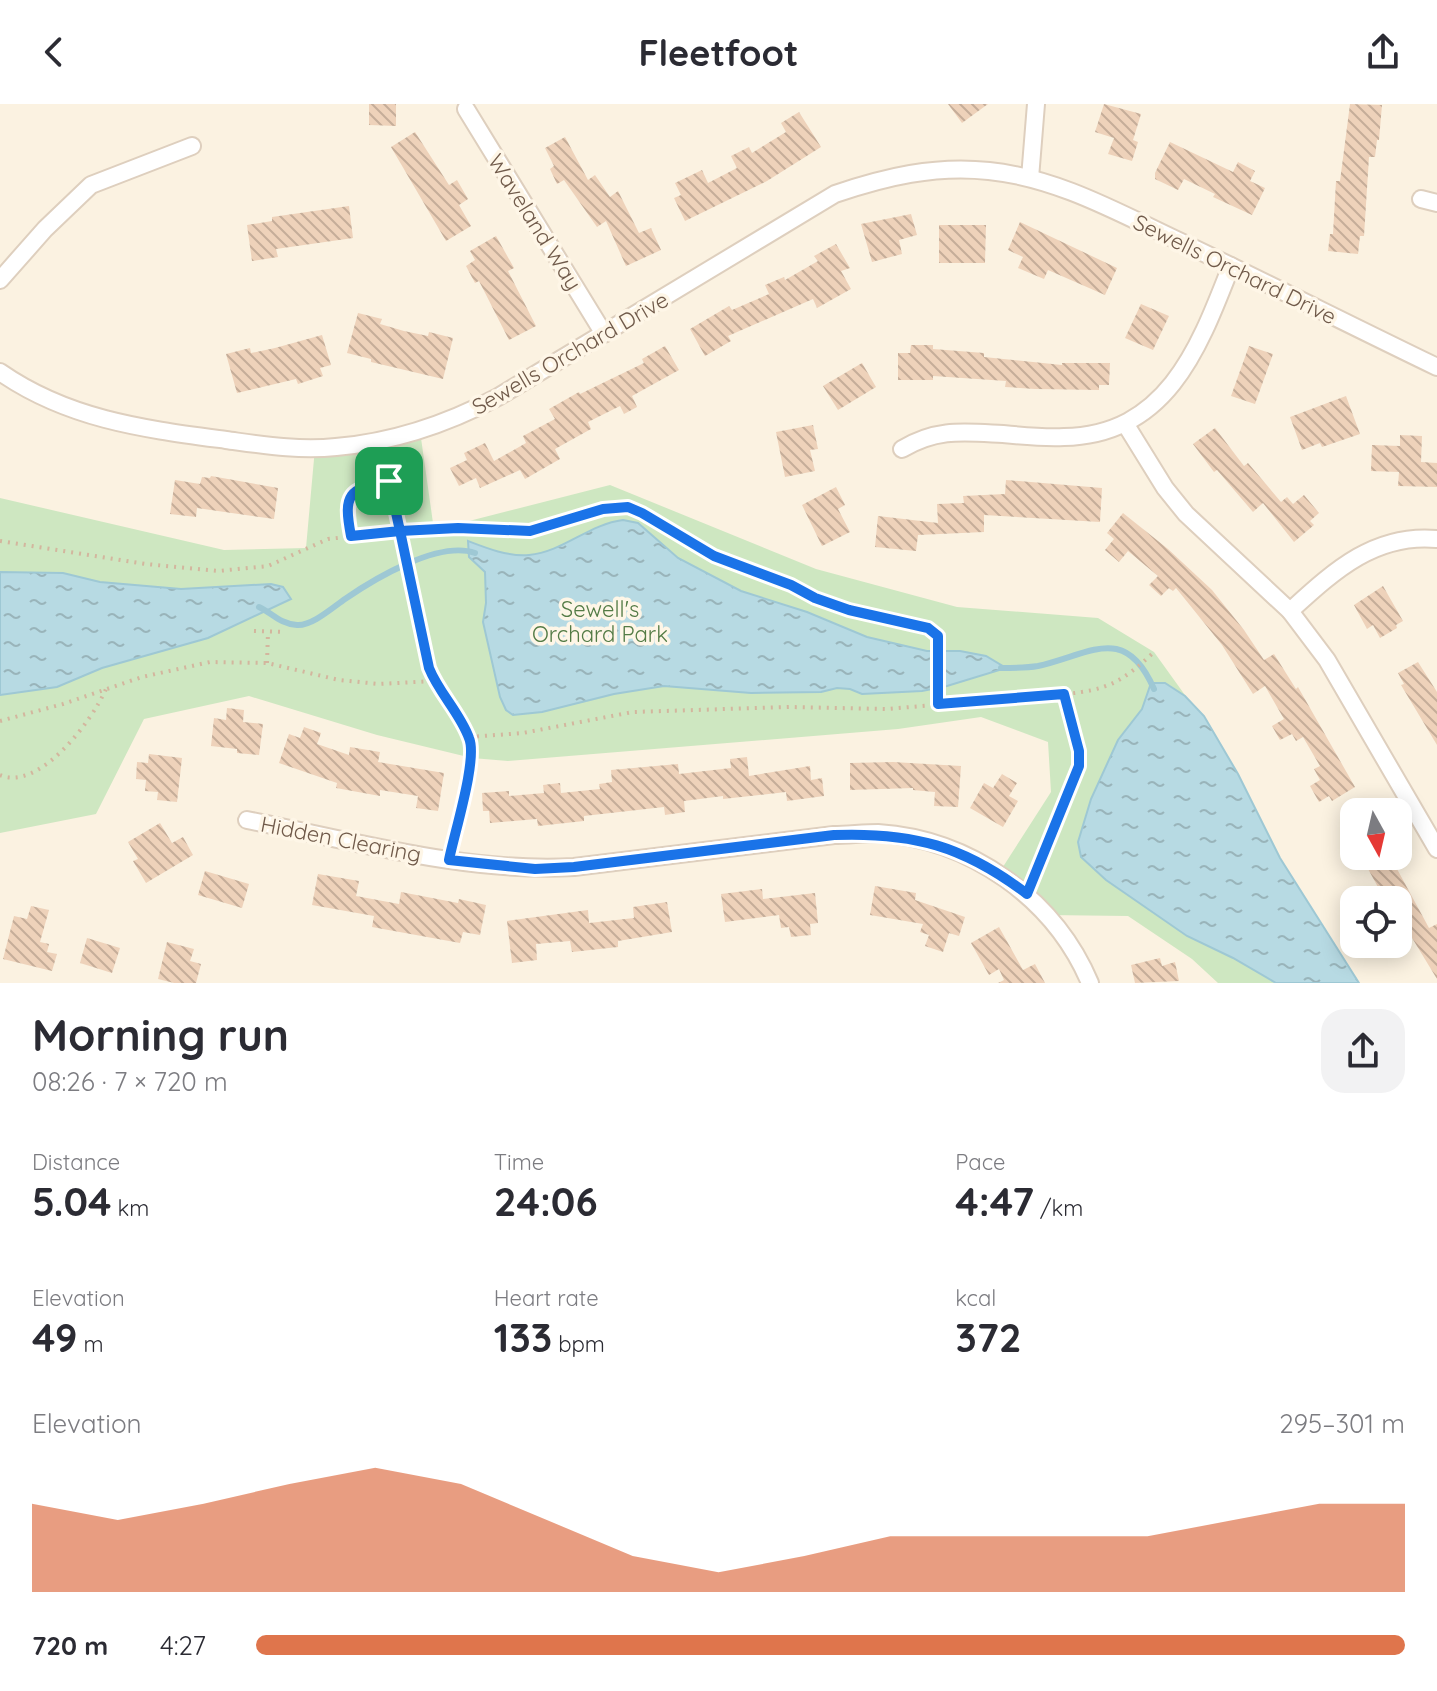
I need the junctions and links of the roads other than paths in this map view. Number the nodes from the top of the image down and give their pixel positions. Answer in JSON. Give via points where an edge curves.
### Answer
{"nodes":[{"id":1,"x":1036,"y":104,"type":"edge"},
{"id":2,"x":466,"y":109,"type":"dead end"},
{"id":3,"x":192,"y":146,"type":"dead end"},
{"id":4,"x":1030,"y":178,"type":"junction"},
{"id":5,"x":1231,"y":266,"type":"junction"},
{"id":6,"x":0,"y":280,"type":"edge"},
{"id":7,"x":604,"y":334,"type":"junction"},
{"id":8,"x":1436,"y":366,"type":"edge"},
{"id":9,"x":0,"y":372,"type":"edge"},
{"id":10,"x":1126,"y":425,"type":"junction"},
{"id":11,"x":902,"y":449,"type":"dead end"},
{"id":12,"x":1437,"y":539,"type":"edge"},
{"id":13,"x":1290,"y":611,"type":"junction"},
{"id":14,"x":247,"y":820,"type":"dead end"},
{"id":15,"x":1437,"y":849,"type":"edge"},
{"id":16,"x":1090,"y":983,"type":"edge"}],
"edges":[{"from":1,"to":4,"type":"street"},
{"from":2,"to":7,"type":"street","name":"Waveland Way"},
{"from":3,"to":6,"type":"street","via":[[91,185]]},
{"from":4,"to":5,"type":"street","name":"Sewells Orchard Drive","via":[[1100,204]]},
{"from":4,"to":7,"type":"street","name":"Sewells Orchard Drive","via":[[943,170],[895,175],[835,194]]},
{"from":5,"to":8,"type":"street","name":"Sewells Orchard Drive"},
{"from":5,"to":10,"type":"street","via":[[1204,334],[1174,384]]},
{"from":7,"to":9,"type":"street","name":"Sewells Orchard Drive","via":[[460,417],[380,441],[335,448],[288,448],[130,427],[45,397]]},
{"from":10,"to":11,"type":"street","via":[[1066,438],[942,433]]},
{"from":10,"to":13,"type":"street","via":[[1186,514]]},
{"from":12,"to":13,"type":"street","via":[[1400,540],[1357,556]]},
{"from":13,"to":15,"type":"street","via":[[1351,698]]},
{"from":14,"to":16,"type":"street","name":"Hidden Clearing","via":[[512,868],[574,867],[834,835],[909,838],[969,858],[1027,894],[1066,939]]}]}
